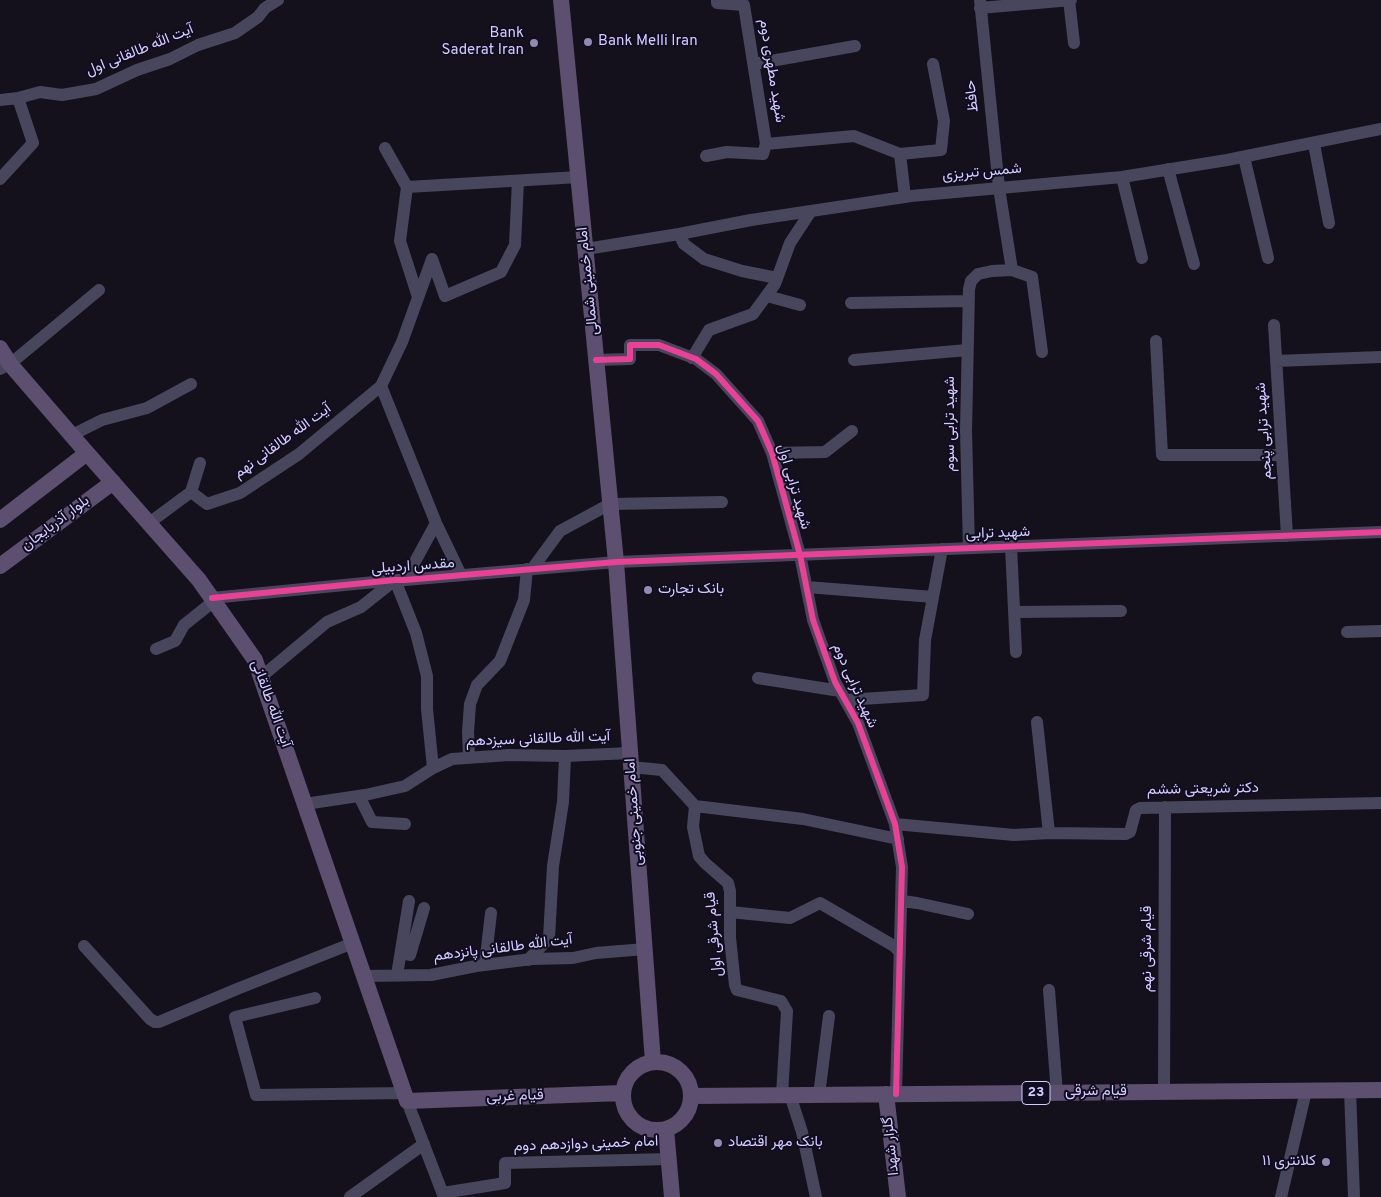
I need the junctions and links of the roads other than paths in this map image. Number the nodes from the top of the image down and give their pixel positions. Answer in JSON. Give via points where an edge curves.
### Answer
{"nodes":[{"id":1,"x":278,"y":0,"type":"edge"},
{"id":2,"x":562,"y":0,"type":"edge"},
{"id":3,"x":717,"y":0,"type":"edge"},
{"id":4,"x":1070,"y":0,"type":"edge"},
{"id":5,"x":980,"y":4,"type":"edge"},
{"id":6,"x":1074,"y":43,"type":"dead end"},
{"id":7,"x":855,"y":46,"type":"dead end"},
{"id":8,"x":754,"y":64,"type":"junction"},
{"id":9,"x":933,"y":64,"type":"dead end"},
{"id":10,"x":18,"y":98,"type":"junction"},
{"id":11,"x":0,"y":100,"type":"edge"},
{"id":12,"x":1381,"y":129,"type":"edge"},
{"id":13,"x":766,"y":144,"type":"junction"},
{"id":14,"x":1314,"y":144,"type":"junction"},
{"id":15,"x":385,"y":148,"type":"dead end"},
{"id":16,"x":900,"y":154,"type":"junction"},
{"id":17,"x":706,"y":156,"type":"dead end"},
{"id":18,"x":1244,"y":157,"type":"junction"},
{"id":19,"x":1168,"y":169,"type":"junction"},
{"id":20,"x":579,"y":177,"type":"junction"},
{"id":21,"x":1122,"y":177,"type":"junction"},
{"id":22,"x":0,"y":180,"type":"edge"},
{"id":23,"x":518,"y":181,"type":"junction"},
{"id":24,"x":407,"y":187,"type":"junction"},
{"id":25,"x":999,"y":188,"type":"junction"},
{"id":26,"x":905,"y":197,"type":"junction"},
{"id":27,"x":811,"y":211,"type":"junction"},
{"id":28,"x":1329,"y":223,"type":"dead end"},
{"id":29,"x":678,"y":234,"type":"junction"},
{"id":30,"x":586,"y":249,"type":"junction"},
{"id":31,"x":1142,"y":258,"type":"dead end"},
{"id":32,"x":1268,"y":258,"type":"dead end"},
{"id":33,"x":1194,"y":264,"type":"dead end"},
{"id":34,"x":1012,"y":270,"type":"junction"},
{"id":35,"x":777,"y":278,"type":"junction"},
{"id":36,"x":99,"y":290,"type":"dead end"},
{"id":37,"x":767,"y":296,"type":"junction"},
{"id":38,"x":418,"y":297,"type":"junction"},
{"id":39,"x":968,"y":301,"type":"junction"},
{"id":40,"x":851,"y":303,"type":"dead end"},
{"id":41,"x":800,"y":305,"type":"dead end"},
{"id":42,"x":1274,"y":324,"type":"dead end"},
{"id":43,"x":1156,"y":341,"type":"dead end"},
{"id":44,"x":0,"y":348,"type":"edge"},
{"id":45,"x":967,"y":350,"type":"junction"},
{"id":46,"x":1042,"y":352,"type":"dead end"},
{"id":47,"x":1381,"y":357,"type":"edge"},
{"id":48,"x":692,"y":358,"type":"junction"},
{"id":49,"x":596,"y":360,"type":"junction"},
{"id":50,"x":854,"y":360,"type":"dead end"},
{"id":51,"x":1276,"y":360,"type":"junction"},
{"id":52,"x":5,"y":367,"type":"edge"},
{"id":53,"x":191,"y":384,"type":"dead end"},
{"id":54,"x":381,"y":386,"type":"junction"},
{"id":55,"x":852,"y":431,"type":"dead end"},
{"id":56,"x":72,"y":436,"type":"junction"},
{"id":57,"x":87,"y":454,"type":"junction"},
{"id":58,"x":772,"y":454,"type":"junction"},
{"id":59,"x":1282,"y":454,"type":"junction"},
{"id":60,"x":200,"y":463,"type":"dead end"},
{"id":61,"x":113,"y":482,"type":"junction"},
{"id":62,"x":191,"y":492,"type":"junction"},
{"id":63,"x":722,"y":502,"type":"dead end"},
{"id":64,"x":610,"y":504,"type":"junction"},
{"id":65,"x":0,"y":520,"type":"edge"},
{"id":66,"x":149,"y":523,"type":"junction"},
{"id":67,"x":436,"y":523,"type":"junction"},
{"id":68,"x":1381,"y":532,"type":"edge"},
{"id":69,"x":1287,"y":536,"type":"junction"},
{"id":70,"x":1012,"y":546,"type":"junction"},
{"id":71,"x":969,"y":548,"type":"junction"},
{"id":72,"x":942,"y":549,"type":"junction"},
{"id":73,"x":800,"y":555,"type":"junction"},
{"id":74,"x":616,"y":562,"type":"junction"},
{"id":75,"x":0,"y":566,"type":"edge"},
{"id":76,"x":529,"y":569,"type":"junction"},
{"id":77,"x":461,"y":575,"type":"junction"},
{"id":78,"x":400,"y":580,"type":"junction"},
{"id":79,"x":807,"y":587,"type":"junction"},
{"id":80,"x":933,"y":597,"type":"junction"},
{"id":81,"x":213,"y":600,"type":"junction"},
{"id":82,"x":1121,"y":611,"type":"dead end"},
{"id":83,"x":1015,"y":612,"type":"junction"},
{"id":84,"x":1381,"y":631,"type":"edge"},
{"id":85,"x":1347,"y":632,"type":"dead end"},
{"id":86,"x":156,"y":649,"type":"dead end"},
{"id":87,"x":1016,"y":652,"type":"dead end"},
{"id":88,"x":261,"y":677,"type":"junction"},
{"id":89,"x":758,"y":678,"type":"dead end"},
{"id":90,"x":843,"y":695,"type":"junction"},
{"id":91,"x":1037,"y":722,"type":"dead end"},
{"id":92,"x":469,"y":756,"type":"junction"},
{"id":93,"x":565,"y":756,"type":"junction"},
{"id":94,"x":631,"y":760,"type":"junction"},
{"id":95,"x":433,"y":768,"type":"junction"},
{"id":96,"x":359,"y":796,"type":"junction"},
{"id":97,"x":305,"y":804,"type":"junction"},
{"id":98,"x":1381,"y":804,"type":"edge"},
{"id":99,"x":696,"y":806,"type":"junction"},
{"id":100,"x":1165,"y":807,"type":"junction"},
{"id":101,"x":405,"y":824,"type":"dead end"},
{"id":102,"x":895,"y":824,"type":"junction"},
{"id":103,"x":1050,"y":833,"type":"junction"},
{"id":104,"x":898,"y":839,"type":"junction"},
{"id":105,"x":408,"y":901,"type":"dead end"},
{"id":106,"x":902,"y":901,"type":"junction"},
{"id":107,"x":424,"y":908,"type":"dead end"},
{"id":108,"x":730,"y":912,"type":"junction"},
{"id":109,"x":491,"y":913,"type":"dead end"},
{"id":110,"x":968,"y":914,"type":"dead end"},
{"id":111,"x":353,"y":943,"type":"junction"},
{"id":112,"x":84,"y":946,"type":"dead end"},
{"id":113,"x":645,"y":949,"type":"junction"},
{"id":114,"x":900,"y":952,"type":"junction"},
{"id":115,"x":401,"y":953,"type":"junction"},
{"id":116,"x":528,"y":960,"type":"junction"},
{"id":117,"x":485,"y":965,"type":"junction"},
{"id":118,"x":397,"y":975,"type":"junction"},
{"id":119,"x":364,"y":976,"type":"junction"},
{"id":120,"x":1049,"y":990,"type":"dead end"},
{"id":121,"x":316,"y":998,"type":"dead end"},
{"id":122,"x":829,"y":1016,"type":"dead end"},
{"id":123,"x":653,"y":1062,"type":"junction"},
{"id":124,"x":1350,"y":1090,"type":"junction"},
{"id":125,"x":1381,"y":1090,"type":"edge"},
{"id":126,"x":1306,"y":1091,"type":"junction"},
{"id":127,"x":622,"y":1092,"type":"junction"},
{"id":128,"x":1164,"y":1092,"type":"junction"},
{"id":129,"x":1056,"y":1093,"type":"junction"},
{"id":130,"x":891,"y":1094,"type":"junction"},
{"id":131,"x":786,"y":1095,"type":"junction"},
{"id":132,"x":819,"y":1095,"type":"junction"},
{"id":133,"x":692,"y":1096,"type":"junction"},
{"id":134,"x":406,"y":1097,"type":"junction"},
{"id":135,"x":666,"y":1130,"type":"junction"},
{"id":136,"x":424,"y":1144,"type":"junction"},
{"id":137,"x":669,"y":1159,"type":"junction"},
{"id":138,"x":444,"y":1195,"type":"edge"},
{"id":139,"x":350,"y":1197,"type":"edge"},
{"id":140,"x":672,"y":1197,"type":"edge"},
{"id":141,"x":816,"y":1197,"type":"edge"},
{"id":142,"x":898,"y":1197,"type":"edge"},
{"id":143,"x":1281,"y":1197,"type":"edge"},
{"id":144,"x":1354,"y":1197,"type":"edge"}],
"edges":[{"from":1,"to":10,"type":"street","name":"آیت الله طالقانی اول","via":[[235,33],[198,44],[96,89],[62,95],[40,92]]},
{"from":2,"to":20,"type":"main road","name":"امام خمینی شمالی"},
{"from":3,"to":8,"type":"street","name":"شهید مطهری دوم","via":[[717,3],[744,4]]},
{"from":4,"to":5,"type":"street"},
{"from":4,"to":6,"type":"street"},
{"from":5,"to":25,"type":"street","name":"حافظ"},
{"from":7,"to":8,"type":"street"},
{"from":8,"to":13,"type":"street","name":"شهید مطهری دوم"},
{"from":9,"to":16,"type":"street","via":[[944,121],[941,150]]},
{"from":10,"to":11,"type":"street","name":"آیت الله طالقانی اول"},
{"from":10,"to":22,"type":"street","via":[[33,143]]},
{"from":12,"to":14,"type":"street","name":"شمس تبریزی"},
{"from":13,"to":16,"type":"street","via":[[854,136]]},
{"from":13,"to":17,"type":"street","via":[[763,154],[727,152]]},
{"from":14,"to":18,"type":"street","name":"شمس تبریزی"},
{"from":14,"to":28,"type":"street"},
{"from":15,"to":24,"type":"street"},
{"from":16,"to":26,"type":"street"},
{"from":18,"to":19,"type":"street","name":"شمس تبریزی"},
{"from":18,"to":32,"type":"street"},
{"from":19,"to":21,"type":"street","name":"شمس تبریزی"},
{"from":19,"to":33,"type":"street"},
{"from":20,"to":23,"type":"street"},
{"from":20,"to":30,"type":"main road","name":"امام خمینی شمالی"},
{"from":21,"to":25,"type":"street","name":"شمس تبریزی"},
{"from":21,"to":31,"type":"street"},
{"from":23,"to":24,"type":"street"},
{"from":23,"to":38,"type":"street","via":[[515,245],[501,272],[445,296],[432,259]]},
{"from":24,"to":38,"type":"street","via":[[400,241]]},
{"from":25,"to":26,"type":"street","name":"شمس تبریزی"},
{"from":25,"to":34,"type":"street","name":"حافظ"},
{"from":26,"to":27,"type":"street","name":"شمس تبریزی"},
{"from":27,"to":29,"type":"street","name":"شمس تبریزی"},
{"from":27,"to":35,"type":"street","via":[[790,244]]},
{"from":29,"to":30,"type":"street","name":"شمس تبریزی"},
{"from":29,"to":35,"type":"street","via":[[684,244],[704,259]]},
{"from":30,"to":49,"type":"main road","name":"امام خمینی شمالی"},
{"from":34,"to":39,"type":"street","name":"شهید ترابی سوم","via":[[978,274],[971,281]]},
{"from":34,"to":46,"type":"street","via":[[1032,277]]},
{"from":35,"to":37,"type":"street"},
{"from":36,"to":52,"type":"street"},
{"from":37,"to":41,"type":"street"},
{"from":37,"to":48,"type":"street","via":[[753,314],[710,330]]},
{"from":38,"to":54,"type":"street","via":[[402,342]]},
{"from":39,"to":40,"type":"street"},
{"from":39,"to":45,"type":"street","name":"شهید ترابی سوم"},
{"from":42,"to":51,"type":"street","name":"شهید ترابی پنجم"},
{"from":43,"to":59,"type":"street","via":[[1162,455]]},
{"from":44,"to":52,"type":"main road","name":"آیت الله طالقانی"},
{"from":45,"to":50,"type":"street"},
{"from":45,"to":71,"type":"street","name":"شهید ترابی سوم"},
{"from":47,"to":51,"type":"street"},
{"from":48,"to":49,"type":"street","name":"شهید ترابی اول","via":[[659,345],[630,345],[630,359]]},
{"from":48,"to":58,"type":"street","name":"شهید ترابی اول","via":[[716,374],[758,421]]},
{"from":49,"to":64,"type":"main road","name":"امام خمینی شمالی"},
{"from":51,"to":59,"type":"street","name":"شهید ترابی پنجم"},
{"from":52,"to":56,"type":"main road","name":"آیت الله طالقانی"},
{"from":53,"to":56,"type":"street","via":[[147,408],[102,420]]},
{"from":54,"to":62,"type":"street","name":"آیت الله طالقانی نهم","via":[[299,454],[240,493],[207,504]]},
{"from":54,"to":67,"type":"street"},
{"from":55,"to":58,"type":"street","via":[[825,452]]},
{"from":56,"to":57,"type":"main road","name":"آیت الله طالقانی"},
{"from":57,"to":61,"type":"main road","name":"آیت الله طالقانی"},
{"from":57,"to":65,"type":"main road"},
{"from":58,"to":73,"type":"street","name":"شهید ترابی اول"},
{"from":59,"to":69,"type":"street","name":"شهید ترابی پنجم"},
{"from":60,"to":62,"type":"street"},
{"from":61,"to":66,"type":"main road","name":"آیت الله طالقانی"},
{"from":61,"to":75,"type":"main road","name":"بلوار آذربایجان"},
{"from":62,"to":66,"type":"street"},
{"from":63,"to":64,"type":"street"},
{"from":64,"to":74,"type":"main road","name":"امام خمینی شمالی"},
{"from":64,"to":76,"type":"street","via":[[560,531]]},
{"from":66,"to":81,"type":"main road","name":"آیت الله طالقانی"},
{"from":67,"to":77,"type":"street"},
{"from":67,"to":78,"type":"street"},
{"from":68,"to":69,"type":"street","name":"شهید ترابی"},
{"from":69,"to":70,"type":"street","name":"شهید ترابی"},
{"from":70,"to":71,"type":"street","name":"شهید ترابی"},
{"from":70,"to":83,"type":"street"},
{"from":71,"to":72,"type":"street","name":"شهید ترابی"},
{"from":72,"to":73,"type":"street","name":"شهید ترابی"},
{"from":72,"to":80,"type":"street"},
{"from":73,"to":74,"type":"street","name":"شهید ترابی"},
{"from":73,"to":79,"type":"street","name":"شهید ترابی دوم"},
{"from":74,"to":76,"type":"street","name":"مقدس اردبیلی"},
{"from":74,"to":94,"type":"main road","name":"امام خمینی جنوبی"},
{"from":76,"to":77,"type":"street","name":"مقدس اردبیلی"},
{"from":76,"to":92,"type":"street","via":[[524,600],[500,660],[477,685],[470,704]]},
{"from":77,"to":78,"type":"street","name":"مقدس اردبیلی"},
{"from":78,"to":81,"type":"street","name":"مقدس اردبیلی"},
{"from":78,"to":88,"type":"street","via":[[362,607],[327,622]]},
{"from":78,"to":95,"type":"street","via":[[427,676]]},
{"from":79,"to":80,"type":"street"},
{"from":79,"to":90,"type":"street","name":"شهید ترابی دوم","via":[[814,620],[835,682]]},
{"from":80,"to":90,"type":"street","via":[[925,640],[923,696]]},
{"from":81,"to":86,"type":"street","via":[[184,625],[175,641]]},
{"from":81,"to":88,"type":"main road","name":"آیت الله طالقانی","via":[[255,660]]},
{"from":82,"to":83,"type":"street"},
{"from":83,"to":87,"type":"street"},
{"from":84,"to":85,"type":"street"},
{"from":88,"to":97,"type":"main road","name":"آیت الله طالقانی"},
{"from":89,"to":90,"type":"street"},
{"from":90,"to":102,"type":"street","name":"شهید ترابی دوم","via":[[858,723]]},
{"from":91,"to":103,"type":"street"},
{"from":92,"to":93,"type":"street","name":"آیت الله طالقانی سیزدهم"},
{"from":92,"to":95,"type":"street","name":"آیت الله طالقانی سیزدهم","via":[[452,759]]},
{"from":93,"to":94,"type":"street","name":"آیت الله طالقانی سیزدهم"},
{"from":93,"to":116,"type":"street","via":[[549,938]]},
{"from":94,"to":99,"type":"street","name":"آیت الله طالقانی سیزدهم","via":[[662,770]]},
{"from":94,"to":113,"type":"main road","name":"امام خمینی جنوبی"},
{"from":95,"to":96,"type":"street","name":"آیت الله طالقانی سیزدهم","via":[[405,786]]},
{"from":96,"to":97,"type":"street","name":"آیت الله طالقانی سیزدهم"},
{"from":96,"to":101,"type":"street","via":[[372,822]]},
{"from":97,"to":111,"type":"main road","name":"آیت الله طالقانی"},
{"from":98,"to":100,"type":"street","name":"دکتر شریعتی ششم"},
{"from":99,"to":104,"type":"street","via":[[803,819]]},
{"from":99,"to":108,"type":"street","name":"قیام شرقی اول","via":[[693,827],[699,856],[728,883]]},
{"from":100,"to":103,"type":"street","name":"دکتر شریعتی ششم","via":[[1136,810],[1130,832],[1126,834]]},
{"from":100,"to":128,"type":"street","name":"قیام شرقی نهم"},
{"from":102,"to":103,"type":"street","name":"دکتر شریعتی ششم","via":[[1005,834]]},
{"from":102,"to":104,"type":"street","name":"شهید ترابی دوم"},
{"from":104,"to":106,"type":"street","name":"شهید ترابی دوم"},
{"from":105,"to":115,"type":"street"},
{"from":106,"to":110,"type":"street"},
{"from":106,"to":114,"type":"street","name":"شهید ترابی دوم"},
{"from":107,"to":115,"type":"street","via":[[410,955]]},
{"from":108,"to":114,"type":"street","via":[[790,918],[820,903]]},
{"from":108,"to":131,"type":"street","name":"قیام شرقی اول","via":[[737,990],[781,1001],[787,1011]]},
{"from":109,"to":117,"type":"street"},
{"from":111,"to":112,"type":"street","via":[[160,1022],[150,1019]]},
{"from":111,"to":119,"type":"main road","name":"آیت الله طالقانی"},
{"from":113,"to":116,"type":"street","name":"آیت الله طالقانی پانزدهم"},
{"from":113,"to":123,"type":"main road","name":"امام خمینی جنوبی"},
{"from":114,"to":130,"type":"street","name":"شهید ترابی دوم"},
{"from":115,"to":118,"type":"street"},
{"from":116,"to":117,"type":"street","name":"آیت الله طالقانی پانزدهم"},
{"from":117,"to":118,"type":"street","name":"آیت الله طالقانی پانزدهم","via":[[431,975]]},
{"from":118,"to":119,"type":"street","name":"آیت الله طالقانی پانزدهم"},
{"from":119,"to":134,"type":"main road","name":"آیت الله طالقانی"},
{"from":120,"to":129,"type":"street"},
{"from":121,"to":134,"type":"street","via":[[235,1017],[256,1095]]},
{"from":122,"to":132,"type":"street"},
{"from":123,"to":127,"type":"main road","via":[[632,1072]]},
{"from":123,"to":133,"type":"main road","via":[[665,1062],[676,1067],[690,1084]]},
{"from":124,"to":125,"type":"main road","name":"قیام شرقی","number":"23"},
{"from":124,"to":126,"type":"main road","name":"قیام شرقی","number":"23"},
{"from":124,"to":144,"type":"street"},
{"from":126,"to":128,"type":"main road","name":"قیام شرقی","number":"23"},
{"from":126,"to":143,"type":"street"},
{"from":127,"to":134,"type":"main road","name":"قیام غربی"},
{"from":127,"to":135,"type":"main road","via":[[627,1114],[635,1123],[655,1131]]},
{"from":128,"to":129,"type":"main road","name":"قیام شرقی","number":"23"},
{"from":129,"to":130,"type":"main road","name":"قیام شرقی","number":"23"},
{"from":130,"to":132,"type":"main road","name":"قیام شرقی","number":"23"},
{"from":130,"to":142,"type":"main road","name":"گلزار شهدا"},
{"from":131,"to":132,"type":"main road","name":"قیام شرقی","number":"23"},
{"from":131,"to":133,"type":"main road","name":"قیام شرقی","number":"23"},
{"from":131,"to":141,"type":"street","via":[[802,1132]]},
{"from":133,"to":135,"type":"main road","via":[[685,1117]]},
{"from":134,"to":136,"type":"street"},
{"from":135,"to":137,"type":"main road"},
{"from":136,"to":138,"type":"street"},
{"from":136,"to":139,"type":"street"},
{"from":137,"to":138,"type":"street","name":"امام خمینی دوازدهم دوم","via":[[505,1164],[505,1183]]},
{"from":137,"to":140,"type":"main road"}]}
